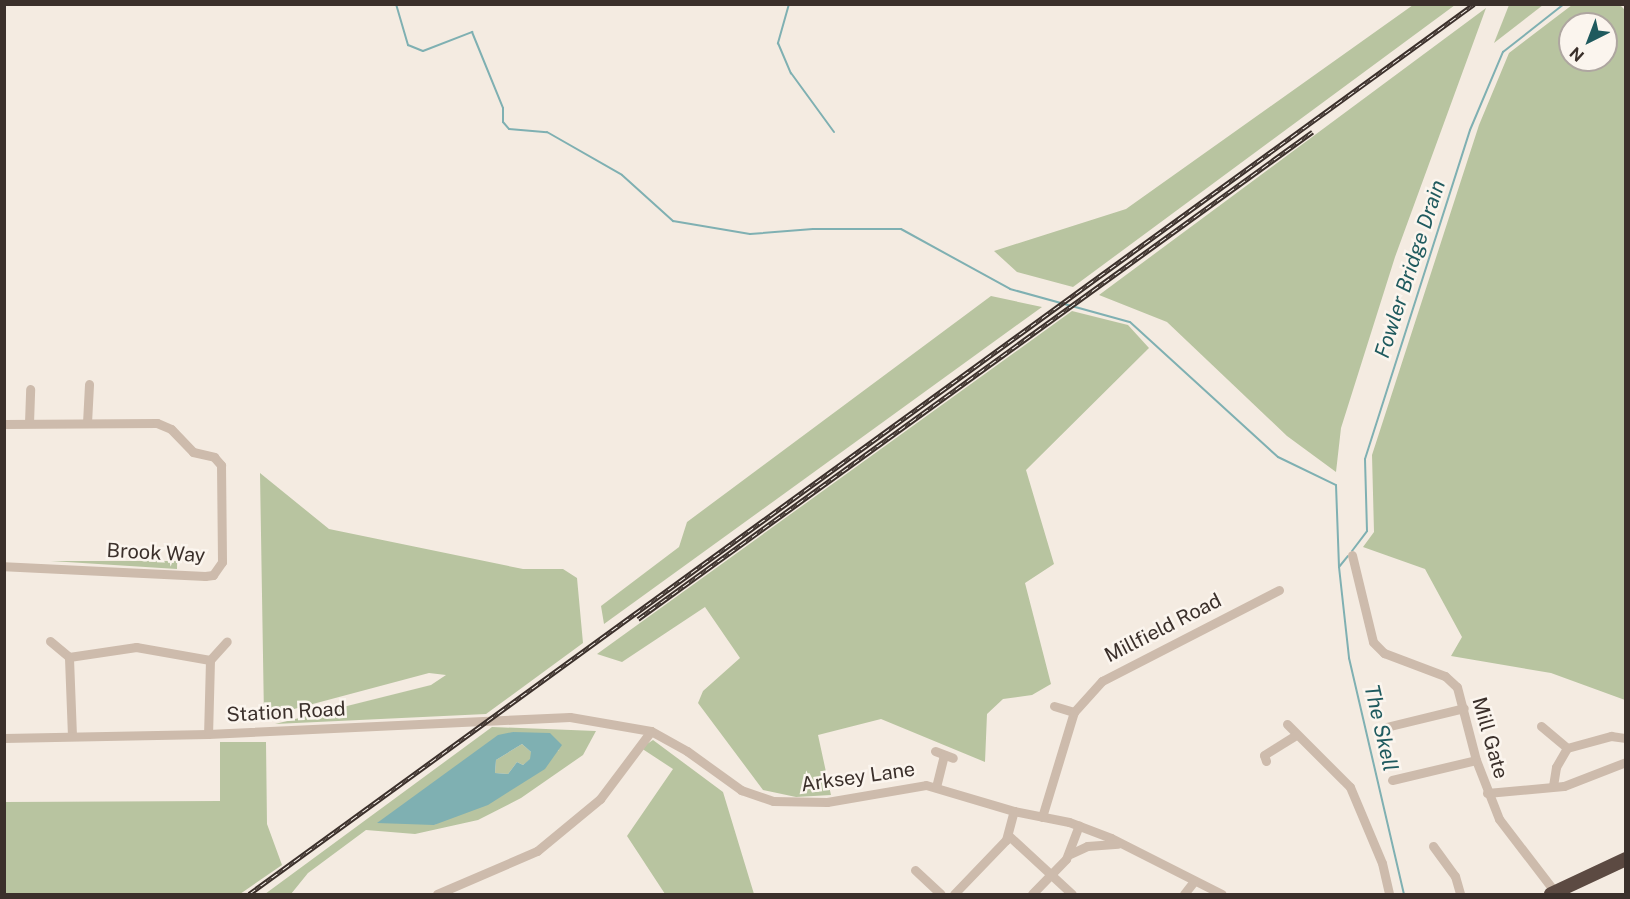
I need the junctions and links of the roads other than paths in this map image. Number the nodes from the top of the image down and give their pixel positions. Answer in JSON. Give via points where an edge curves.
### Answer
{"nodes":[{"id":1,"x":88,"y":384,"type":"dead end"},
{"id":2,"x":30,"y":389,"type":"dead end"},
{"id":3,"x":29,"y":423,"type":"junction"},
{"id":4,"x":87,"y":423,"type":"junction"},
{"id":5,"x":4,"y":424,"type":"edge"},
{"id":6,"x":1352,"y":555,"type":"dead end"},
{"id":7,"x":4,"y":566,"type":"edge"},
{"id":8,"x":1279,"y":590,"type":"dead end"},
{"id":9,"x":50,"y":641,"type":"dead end"},
{"id":10,"x":227,"y":641,"type":"dead end"},
{"id":11,"x":69,"y":657,"type":"junction"},
{"id":12,"x":210,"y":660,"type":"junction"},
{"id":13,"x":1054,"y":706,"type":"dead end"},
{"id":14,"x":1464,"y":708,"type":"junction"},
{"id":15,"x":1074,"y":712,"type":"junction"},
{"id":16,"x":570,"y":717,"type":"joint"},
{"id":17,"x":1287,"y":724,"type":"dead end"},
{"id":18,"x":1541,"y":726,"type":"dead end"},
{"id":19,"x":1386,"y":727,"type":"dead end"},
{"id":20,"x":651,"y":731,"type":"junction"},
{"id":21,"x":208,"y":734,"type":"junction"},
{"id":22,"x":1296,"y":735,"type":"junction"},
{"id":23,"x":72,"y":736,"type":"junction"},
{"id":24,"x":4,"y":738,"type":"edge"},
{"id":25,"x":1626,"y":738,"type":"edge"},
{"id":26,"x":1567,"y":748,"type":"junction"},
{"id":27,"x":944,"y":755,"type":"dead end"},
{"id":28,"x":1262,"y":756,"type":"dead end"},
{"id":29,"x":1476,"y":760,"type":"junction"},
{"id":30,"x":1626,"y":762,"type":"edge"},
{"id":31,"x":1392,"y":780,"type":"dead end"},
{"id":32,"x":1554,"y":786,"type":"junction"},
{"id":33,"x":936,"y":787,"type":"junction"},
{"id":34,"x":1487,"y":793,"type":"junction"},
{"id":35,"x":1014,"y":811,"type":"junction"},
{"id":36,"x":1042,"y":817,"type":"junction"},
{"id":37,"x":1079,"y":825,"type":"junction"},
{"id":38,"x":1008,"y":835,"type":"junction"},
{"id":39,"x":1123,"y":844,"type":"junction"},
{"id":40,"x":1433,"y":846,"type":"dead end"},
{"id":41,"x":1068,"y":855,"type":"junction"},
{"id":42,"x":1626,"y":859,"type":"edge"},
{"id":43,"x":915,"y":870,"type":"dead end"},
{"id":44,"x":1051,"y":875,"type":"junction"},
{"id":45,"x":1194,"y":881,"type":"junction"},
{"id":46,"x":1558,"y":893,"type":"edge"},
{"id":47,"x":436,"y":894,"type":"edge"},
{"id":48,"x":941,"y":894,"type":"edge"},
{"id":49,"x":954,"y":894,"type":"edge"},
{"id":50,"x":1032,"y":894,"type":"edge"},
{"id":51,"x":1072,"y":894,"type":"edge"},
{"id":52,"x":1184,"y":894,"type":"edge"},
{"id":53,"x":1222,"y":894,"type":"edge"},
{"id":54,"x":1389,"y":894,"type":"edge"},
{"id":55,"x":1460,"y":894,"type":"edge"}],
"edges":[{"from":1,"to":4,"type":"street"},
{"from":2,"to":3,"type":"street"},
{"from":3,"to":4,"type":"street","name":"Brook Way"},
{"from":3,"to":5,"type":"street","name":"Brook Way"},
{"from":4,"to":7,"type":"street","name":"Brook Way","via":[[157,423],[171,429],[193,452],[214,456],[221,465],[219,570],[205,576]]},
{"from":6,"to":14,"type":"street","name":"Mill Gate","via":[[1372,642],[1396,659],[1451,680]]},
{"from":8,"to":15,"type":"street","name":"Millfield Road","via":[[1107,677]]},
{"from":9,"to":11,"type":"street"},
{"from":10,"to":12,"type":"street"},
{"from":11,"to":12,"type":"street","via":[[142,646]]},
{"from":11,"to":23,"type":"street"},
{"from":12,"to":21,"type":"street"},
{"from":13,"to":15,"type":"street"},
{"from":14,"to":19,"type":"street"},
{"from":14,"to":29,"type":"street","name":"Mill Gate"},
{"from":15,"to":36,"type":"street","name":"Millfield Road"},
{"from":16,"to":20,"type":"street","name":"Arksey Lane"},
{"from":16,"to":21,"type":"street","name":"Station Road"},
{"from":17,"to":22,"type":"street"},
{"from":18,"to":26,"type":"street"},
{"from":20,"to":33,"type":"street","name":"Arksey Lane","via":[[687,751],[741,790],[773,801],[806,804],[917,785]]},
{"from":20,"to":47,"type":"street","via":[[600,799],[537,851]]},
{"from":21,"to":23,"type":"street","name":"Station Road"},
{"from":22,"to":28,"type":"street"},
{"from":22,"to":54,"type":"street","via":[[1350,787],[1382,863]]},
{"from":23,"to":24,"type":"street","name":"Station Road"},
{"from":25,"to":26,"type":"street","via":[[1611,736]]},
{"from":26,"to":32,"type":"street","via":[[1553,776]]},
{"from":27,"to":33,"type":"street"},
{"from":29,"to":31,"type":"street"},
{"from":29,"to":34,"type":"street","name":"Mill Gate"},
{"from":30,"to":32,"type":"street","via":[[1577,782]]},
{"from":32,"to":34,"type":"street"},
{"from":33,"to":35,"type":"street","name":"Arksey Lane"},
{"from":34,"to":46,"type":"street","name":"Mill Gate","via":[[1515,844]]},
{"from":35,"to":36,"type":"street","name":"Arksey Lane"},
{"from":35,"to":38,"type":"street"},
{"from":36,"to":37,"type":"street","name":"Arksey Lane"},
{"from":37,"to":39,"type":"street","name":"Arksey Lane"},
{"from":37,"to":41,"type":"street"},
{"from":38,"to":44,"type":"street"},
{"from":38,"to":49,"type":"street"},
{"from":39,"to":41,"type":"street","via":[[1097,844]]},
{"from":39,"to":45,"type":"street","name":"Arksey Lane"},
{"from":40,"to":55,"type":"street","via":[[1455,876]]},
{"from":41,"to":44,"type":"street"},
{"from":42,"to":46,"type":"highway"},
{"from":43,"to":48,"type":"street"},
{"from":44,"to":50,"type":"street"},
{"from":44,"to":51,"type":"street"},
{"from":45,"to":52,"type":"street"},
{"from":45,"to":53,"type":"street","name":"Arksey Lane"}]}
